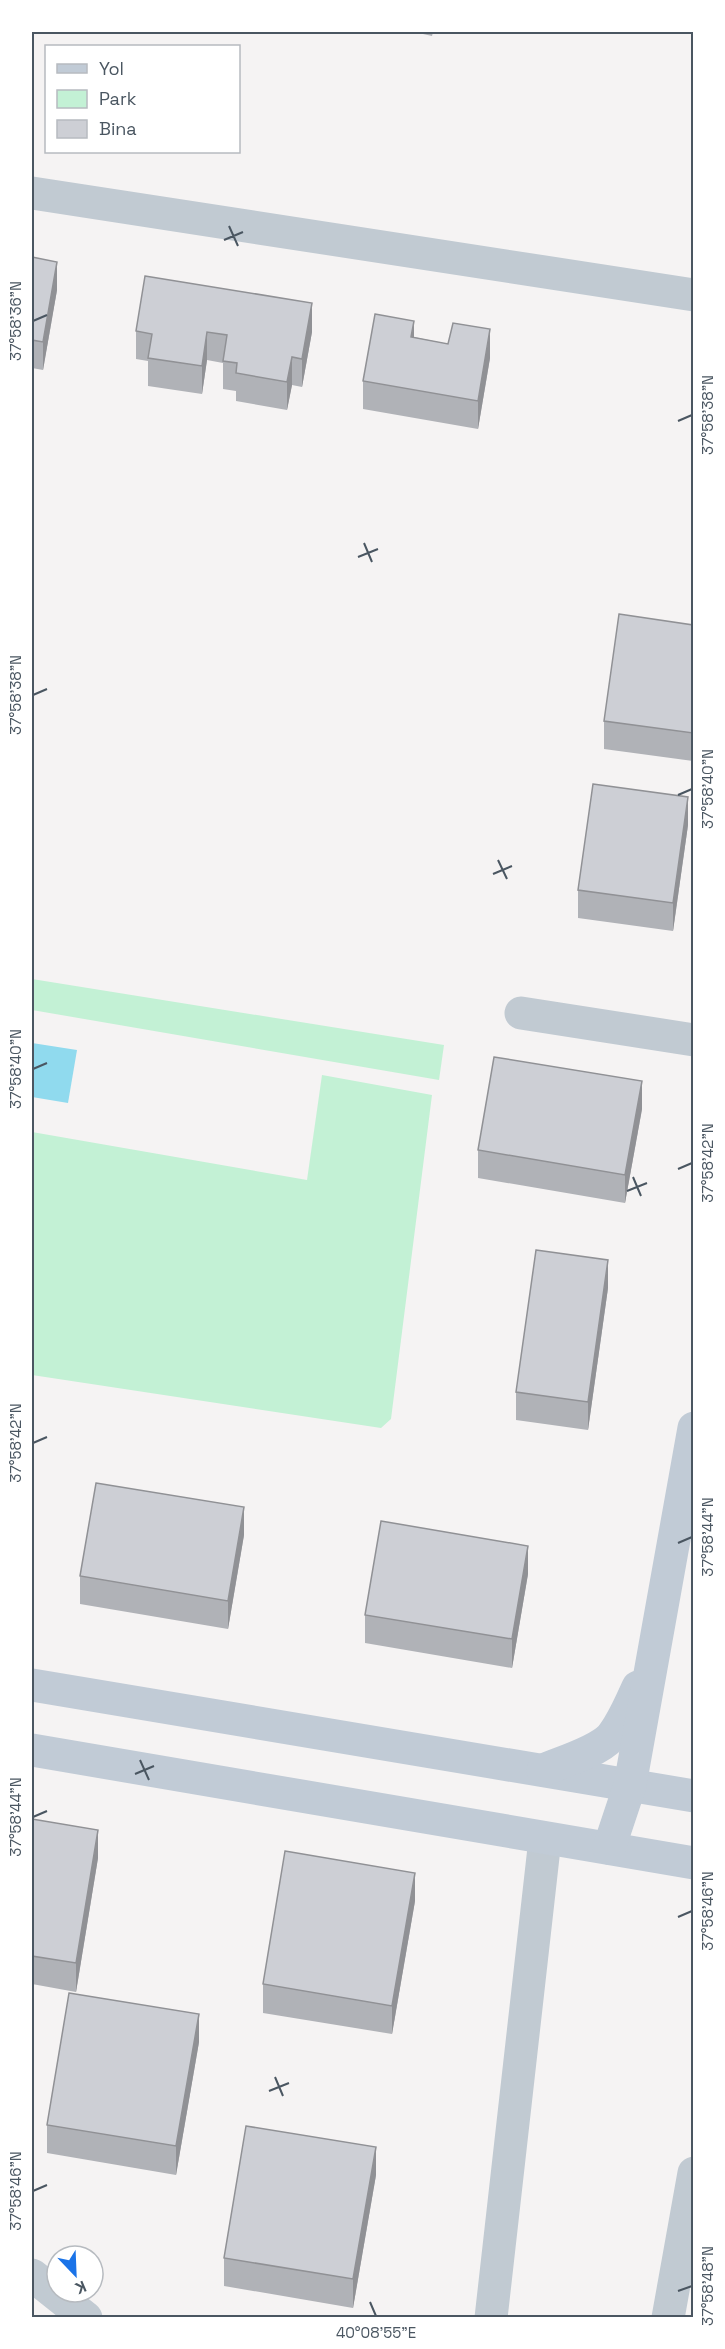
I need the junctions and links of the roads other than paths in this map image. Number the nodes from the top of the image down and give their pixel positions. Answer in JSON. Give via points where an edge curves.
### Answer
{"nodes":[{"id":1,"x":32,"y":193,"type":"edge"},
{"id":2,"x":693,"y":295,"type":"edge"},
{"id":3,"x":521,"y":1013,"type":"dead end"},
{"id":4,"x":693,"y":1040,"type":"edge"},
{"id":5,"x":693,"y":1428,"type":"edge"},
{"id":6,"x":657,"y":1644,"type":"junction"},
{"id":7,"x":32,"y":1685,"type":"edge"},
{"id":8,"x":32,"y":1750,"type":"edge"},
{"id":9,"x":543,"y":1770,"type":"junction"},
{"id":10,"x":630,"y":1785,"type":"junction"},
{"id":11,"x":693,"y":1796,"type":"edge"},
{"id":12,"x":545,"y":1839,"type":"junction"},
{"id":13,"x":609,"y":1848,"type":"junction"},
{"id":14,"x":693,"y":1863,"type":"edge"},
{"id":15,"x":693,"y":2173,"type":"edge"},
{"id":16,"x":32,"y":2275,"type":"edge"},
{"id":17,"x":86,"y":2318,"type":"edge"},
{"id":18,"x":490,"y":2318,"type":"edge"},
{"id":19,"x":668,"y":2318,"type":"edge"}],
"edges":[{"from":1,"to":2,"type":"street"},
{"from":3,"to":4,"type":"street"},
{"from":5,"to":6,"type":"main road"},
{"from":6,"to":9,"type":"main road","via":[[623,1720],[609,1739]]},
{"from":6,"to":10,"type":"main road"},
{"from":7,"to":9,"type":"main road"},
{"from":8,"to":12,"type":"main road"},
{"from":9,"to":10,"type":"main road"},
{"from":10,"to":11,"type":"main road"},
{"from":10,"to":13,"type":"main road"},
{"from":12,"to":13,"type":"main road"},
{"from":12,"to":18,"type":"street"},
{"from":13,"to":14,"type":"main road"},
{"from":15,"to":19,"type":"street"},
{"from":16,"to":17,"type":"street"}]}
